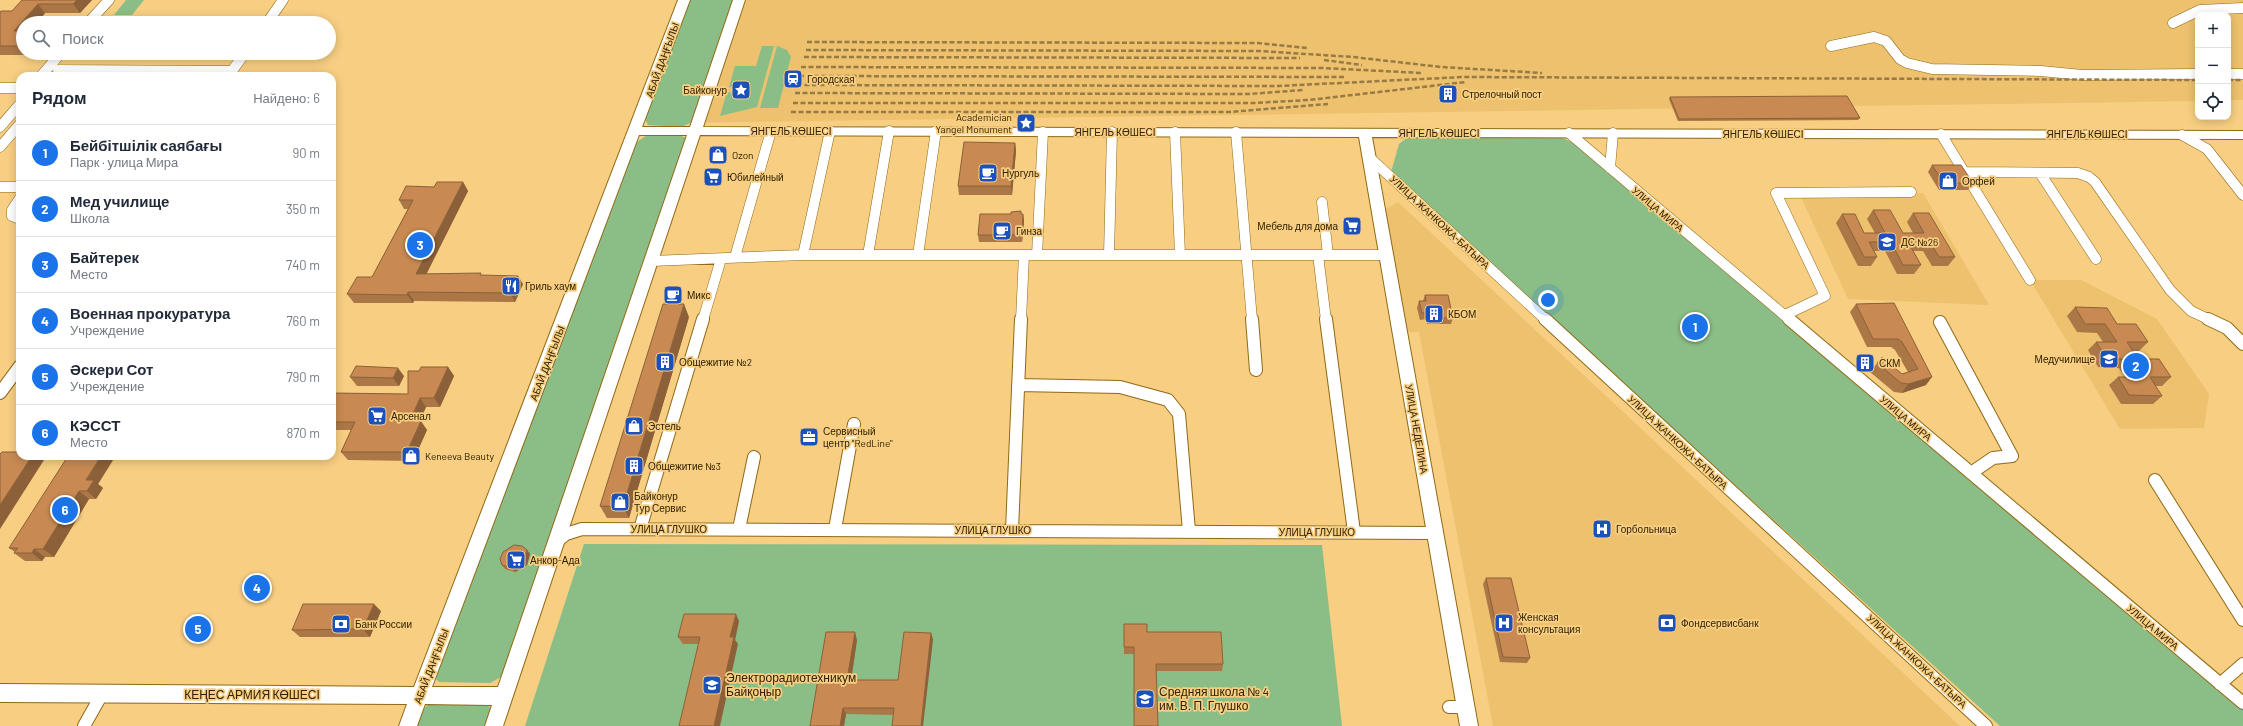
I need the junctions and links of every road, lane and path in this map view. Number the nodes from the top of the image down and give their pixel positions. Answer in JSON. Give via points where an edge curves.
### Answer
{"nodes":[{"id":1,"x":109,"y":0,"type":"edge"},
{"id":2,"x":283,"y":0,"type":"edge"},
{"id":3,"x":684,"y":0,"type":"edge"},
{"id":4,"x":739,"y":0,"type":"edge"},
{"id":5,"x":2224,"y":4,"type":"edge"},
{"id":6,"x":2243,"y":8,"type":"edge"},
{"id":7,"x":94,"y":16,"type":"edge"},
{"id":8,"x":272,"y":16,"type":"edge"},
{"id":9,"x":2173,"y":23,"type":"dead end"},
{"id":10,"x":1831,"y":46,"type":"dead end"},
{"id":11,"x":55,"y":60,"type":"edge"},
{"id":12,"x":240,"y":60,"type":"edge"},
{"id":13,"x":58,"y":70,"type":"dead end"},
{"id":14,"x":44,"y":72,"type":"edge"},
{"id":15,"x":173,"y":72,"type":"edge"},
{"id":16,"x":231,"y":72,"type":"edge"},
{"id":17,"x":2195,"y":74,"type":"edge"},
{"id":18,"x":2231,"y":74,"type":"edge"},
{"id":19,"x":2243,"y":74,"type":"edge"},
{"id":20,"x":0,"y":88,"type":"edge"},
{"id":21,"x":16,"y":88,"type":"edge"},
{"id":22,"x":16,"y":110,"type":"edge"},
{"id":23,"x":0,"y":127,"type":"edge"},
{"id":24,"x":16,"y":129,"type":"edge"},
{"id":25,"x":636,"y":131,"type":"junction"},
{"id":26,"x":695,"y":131,"type":"junction"},
{"id":27,"x":771,"y":131,"type":"junction"},
{"id":28,"x":830,"y":131,"type":"junction"},
{"id":29,"x":889,"y":131,"type":"junction"},
{"id":30,"x":936,"y":131,"type":"junction"},
{"id":31,"x":1043,"y":132,"type":"junction"},
{"id":32,"x":1112,"y":132,"type":"junction"},
{"id":33,"x":1175,"y":132,"type":"junction"},
{"id":34,"x":1236,"y":132,"type":"junction"},
{"id":35,"x":1366,"y":133,"type":"junction"},
{"id":36,"x":1569,"y":133,"type":"junction"},
{"id":37,"x":1613,"y":133,"type":"junction"},
{"id":38,"x":1941,"y":134,"type":"junction"},
{"id":39,"x":2182,"y":135,"type":"junction"},
{"id":40,"x":2213,"y":135,"type":"junction"},
{"id":41,"x":2243,"y":135,"type":"edge"},
{"id":42,"x":0,"y":147,"type":"edge"},
{"id":43,"x":2207,"y":149,"type":"junction"},
{"id":44,"x":1370,"y":158,"type":"junction"},
{"id":45,"x":1610,"y":168,"type":"junction"},
{"id":46,"x":1964,"y":172,"type":"junction"},
{"id":47,"x":2040,"y":173,"type":"junction"},
{"id":48,"x":0,"y":187,"type":"edge"},
{"id":49,"x":16,"y":187,"type":"edge"},
{"id":50,"x":1911,"y":192,"type":"dead end"},
{"id":51,"x":2243,"y":195,"type":"edge"},
{"id":52,"x":1322,"y":202,"type":"dead end"},
{"id":53,"x":16,"y":204,"type":"edge"},
{"id":54,"x":16,"y":218,"type":"edge"},
{"id":55,"x":803,"y":255,"type":"junction"},
{"id":56,"x":868,"y":255,"type":"junction"},
{"id":57,"x":918,"y":255,"type":"junction"},
{"id":58,"x":1024,"y":255,"type":"junction"},
{"id":59,"x":1037,"y":255,"type":"junction"},
{"id":60,"x":1109,"y":255,"type":"junction"},
{"id":61,"x":1180,"y":255,"type":"junction"},
{"id":62,"x":1245,"y":255,"type":"junction"},
{"id":63,"x":1323,"y":255,"type":"junction"},
{"id":64,"x":1387,"y":255,"type":"junction"},
{"id":65,"x":735,"y":257,"type":"junction"},
{"id":66,"x":721,"y":259,"type":"junction"},
{"id":67,"x":2096,"y":259,"type":"dead end"},
{"id":68,"x":651,"y":261,"type":"junction"},
{"id":69,"x":2030,"y":280,"type":"dead end"},
{"id":70,"x":1784,"y":315,"type":"junction"},
{"id":71,"x":1940,"y":322,"type":"dead end"},
{"id":72,"x":2243,"y":344,"type":"edge"},
{"id":73,"x":1256,"y":370,"type":"dead end"},
{"id":74,"x":16,"y":371,"type":"edge"},
{"id":75,"x":1018,"y":385,"type":"junction"},
{"id":76,"x":0,"y":393,"type":"edge"},
{"id":77,"x":854,"y":424,"type":"dead end"},
{"id":78,"x":754,"y":457,"type":"dead end"},
{"id":79,"x":1971,"y":473,"type":"junction"},
{"id":80,"x":2155,"y":480,"type":"dead end"},
{"id":81,"x":640,"y":529,"type":"junction"},
{"id":82,"x":738,"y":529,"type":"junction"},
{"id":83,"x":835,"y":530,"type":"junction"},
{"id":84,"x":1012,"y":530,"type":"junction"},
{"id":85,"x":1189,"y":531,"type":"junction"},
{"id":86,"x":1354,"y":532,"type":"junction"},
{"id":87,"x":1435,"y":533,"type":"junction"},
{"id":88,"x":555,"y":542,"type":"junction"},
{"id":89,"x":2243,"y":620,"type":"edge"},
{"id":90,"x":2243,"y":664,"type":"edge"},
{"id":91,"x":2220,"y":684,"type":"junction"},
{"id":92,"x":0,"y":693,"type":"edge"},
{"id":93,"x":102,"y":694,"type":"junction"},
{"id":94,"x":420,"y":695,"type":"junction"},
{"id":95,"x":504,"y":696,"type":"junction"},
{"id":96,"x":2243,"y":703,"type":"edge"},
{"id":97,"x":1466,"y":706,"type":"junction"},
{"id":98,"x":1448,"y":707,"type":"dead end"},
{"id":99,"x":84,"y":726,"type":"edge"},
{"id":100,"x":408,"y":726,"type":"edge"},
{"id":101,"x":494,"y":726,"type":"edge"},
{"id":102,"x":1469,"y":726,"type":"edge"},
{"id":103,"x":1986,"y":726,"type":"edge"}],
"edges":[{"from":1,"to":7,"type":"street"},
{"from":2,"to":8,"type":"street"},
{"from":3,"to":25,"type":"street","name":"АБАЙ ДАҢҒЫЛЫ"},
{"from":4,"to":26,"type":"street"},
{"from":5,"to":6,"type":"street"},
{"from":5,"to":9,"type":"street","via":[[2200,10]]},
{"from":10,"to":17,"type":"street","via":[[1874,37],[1886,41],[1907,63],[1932,69],[2041,71],[2082,75]]},
{"from":11,"to":14,"type":"street"},
{"from":12,"to":16,"type":"street"},
{"from":13,"to":15,"type":"street"},
{"from":18,"to":19,"type":"street"},
{"from":20,"to":21,"type":"street"},
{"from":22,"to":23,"type":"street"},
{"from":24,"to":42,"type":"street"},
{"from":25,"to":26,"type":"street","name":"ЯНГЕЛЬ КӨШЕСІ"},
{"from":25,"to":94,"type":"street","name":"АБАЙ ДАҢҒЫЛЫ"},
{"from":26,"to":27,"type":"street","name":"ЯНГЕЛЬ КӨШЕСІ"},
{"from":26,"to":68,"type":"street"},
{"from":27,"to":28,"type":"street","name":"ЯНГЕЛЬ КӨШЕСІ"},
{"from":27,"to":65,"type":"street"},
{"from":28,"to":29,"type":"street","name":"ЯНГЕЛЬ КӨШЕСІ"},
{"from":28,"to":55,"type":"street"},
{"from":29,"to":30,"type":"street","name":"ЯНГЕЛЬ КӨШЕСІ"},
{"from":29,"to":56,"type":"street"},
{"from":30,"to":31,"type":"street","name":"ЯНГЕЛЬ КӨШЕСІ"},
{"from":30,"to":57,"type":"street"},
{"from":31,"to":32,"type":"street","name":"ЯНГЕЛЬ КӨШЕСІ"},
{"from":31,"to":59,"type":"street"},
{"from":32,"to":33,"type":"street","name":"ЯНГЕЛЬ КӨШЕСІ"},
{"from":32,"to":60,"type":"street"},
{"from":33,"to":34,"type":"street","name":"ЯНГЕЛЬ КӨШЕСІ"},
{"from":33,"to":61,"type":"street"},
{"from":34,"to":35,"type":"street","name":"ЯНГЕЛЬ КӨШЕСІ"},
{"from":34,"to":62,"type":"street"},
{"from":35,"to":36,"type":"street","name":"ЯНГЕЛЬ КӨШЕСІ"},
{"from":35,"to":44,"type":"street","name":"УЛИЦА НЕДЕЛИНА"},
{"from":36,"to":37,"type":"street","name":"ЯНГЕЛЬ КӨШЕСІ"},
{"from":36,"to":45,"type":"street","name":"УЛИЦА МИРА"},
{"from":37,"to":38,"type":"street","name":"ЯНГЕЛЬ КӨШЕСІ"},
{"from":37,"to":45,"type":"street"},
{"from":38,"to":39,"type":"street","name":"ЯНГЕЛЬ КӨШЕСІ"},
{"from":38,"to":46,"type":"street"},
{"from":39,"to":40,"type":"street","name":"ЯНГЕЛЬ КӨШЕСІ"},
{"from":39,"to":43,"type":"street"},
{"from":40,"to":41,"type":"street","name":"ЯНГЕЛЬ КӨШЕСІ"},
{"from":40,"to":43,"type":"street"},
{"from":43,"to":51,"type":"street"},
{"from":44,"to":64,"type":"street","name":"УЛИЦА НЕДЕЛИНА"},
{"from":44,"to":103,"type":"street","name":"УЛИЦА ЖАНКОЖА-БАТЫРА"},
{"from":45,"to":70,"type":"street","name":"УЛИЦА МИРА"},
{"from":46,"to":47,"type":"street"},
{"from":46,"to":69,"type":"street"},
{"from":47,"to":67,"type":"street"},
{"from":47,"to":72,"type":"street","via":[[2078,173],[2089,177],[2170,290],[2191,310],[2227,328]]},
{"from":48,"to":49,"type":"street"},
{"from":50,"to":70,"type":"street","via":[[1776,193],[1825,296]]},
{"from":52,"to":63,"type":"street"},
{"from":53,"to":54,"type":"street","via":[[12,210],[12,216]]},
{"from":55,"to":56,"type":"street"},
{"from":55,"to":65,"type":"street"},
{"from":56,"to":57,"type":"street"},
{"from":57,"to":58,"type":"street"},
{"from":58,"to":59,"type":"street"},
{"from":58,"to":75,"type":"street"},
{"from":59,"to":60,"type":"street"},
{"from":60,"to":61,"type":"street"},
{"from":61,"to":62,"type":"street"},
{"from":62,"to":63,"type":"street"},
{"from":62,"to":73,"type":"street"},
{"from":63,"to":64,"type":"street"},
{"from":63,"to":86,"type":"street"},
{"from":64,"to":87,"type":"street","name":"УЛИЦА НЕДЕЛИНА"},
{"from":65,"to":66,"type":"street"},
{"from":66,"to":68,"type":"street"},
{"from":66,"to":81,"type":"street"},
{"from":68,"to":88,"type":"street"},
{"from":70,"to":79,"type":"street","name":"УЛИЦА МИРА"},
{"from":71,"to":79,"type":"street","via":[[2012,456],[1993,458]]},
{"from":74,"to":76,"type":"street"},
{"from":75,"to":84,"type":"street"},
{"from":75,"to":85,"type":"street","via":[[1120,387],[1168,400],[1179,414]]},
{"from":77,"to":83,"type":"street"},
{"from":78,"to":82,"type":"street"},
{"from":79,"to":91,"type":"street","name":"УЛИЦА МИРА"},
{"from":80,"to":89,"type":"street"},
{"from":81,"to":82,"type":"street","name":"УЛИЦА ГЛУШКО"},
{"from":81,"to":88,"type":"street","name":"УЛИЦА ГЛУШКО","via":[[582,529],[566,534]]},
{"from":82,"to":83,"type":"street","name":"УЛИЦА ГЛУШКО"},
{"from":83,"to":84,"type":"street","name":"УЛИЦА ГЛУШКО"},
{"from":84,"to":85,"type":"street","name":"УЛИЦА ГЛУШКО"},
{"from":85,"to":86,"type":"street","name":"УЛИЦА ГЛУШКО"},
{"from":86,"to":87,"type":"street","name":"УЛИЦА ГЛУШКО"},
{"from":87,"to":97,"type":"street","name":"УЛИЦА НЕДЕЛИНА"},
{"from":88,"to":95,"type":"street"},
{"from":90,"to":91,"type":"street"},
{"from":91,"to":96,"type":"street","name":"УЛИЦА МИРА"},
{"from":92,"to":93,"type":"street","name":"КЕҢЕС АРМИЯ КӨШЕСІ"},
{"from":93,"to":94,"type":"street","name":"КЕҢЕС АРМИЯ КӨШЕСІ"},
{"from":93,"to":99,"type":"street"},
{"from":94,"to":95,"type":"street","name":"КЕҢЕС АРМИЯ КӨШЕСІ"},
{"from":94,"to":100,"type":"street","name":"АБАЙ ДАҢҒЫЛЫ"},
{"from":95,"to":101,"type":"street"},
{"from":97,"to":98,"type":"street"},
{"from":97,"to":102,"type":"street","name":"УЛИЦА НЕДЕЛИНА"}]}
